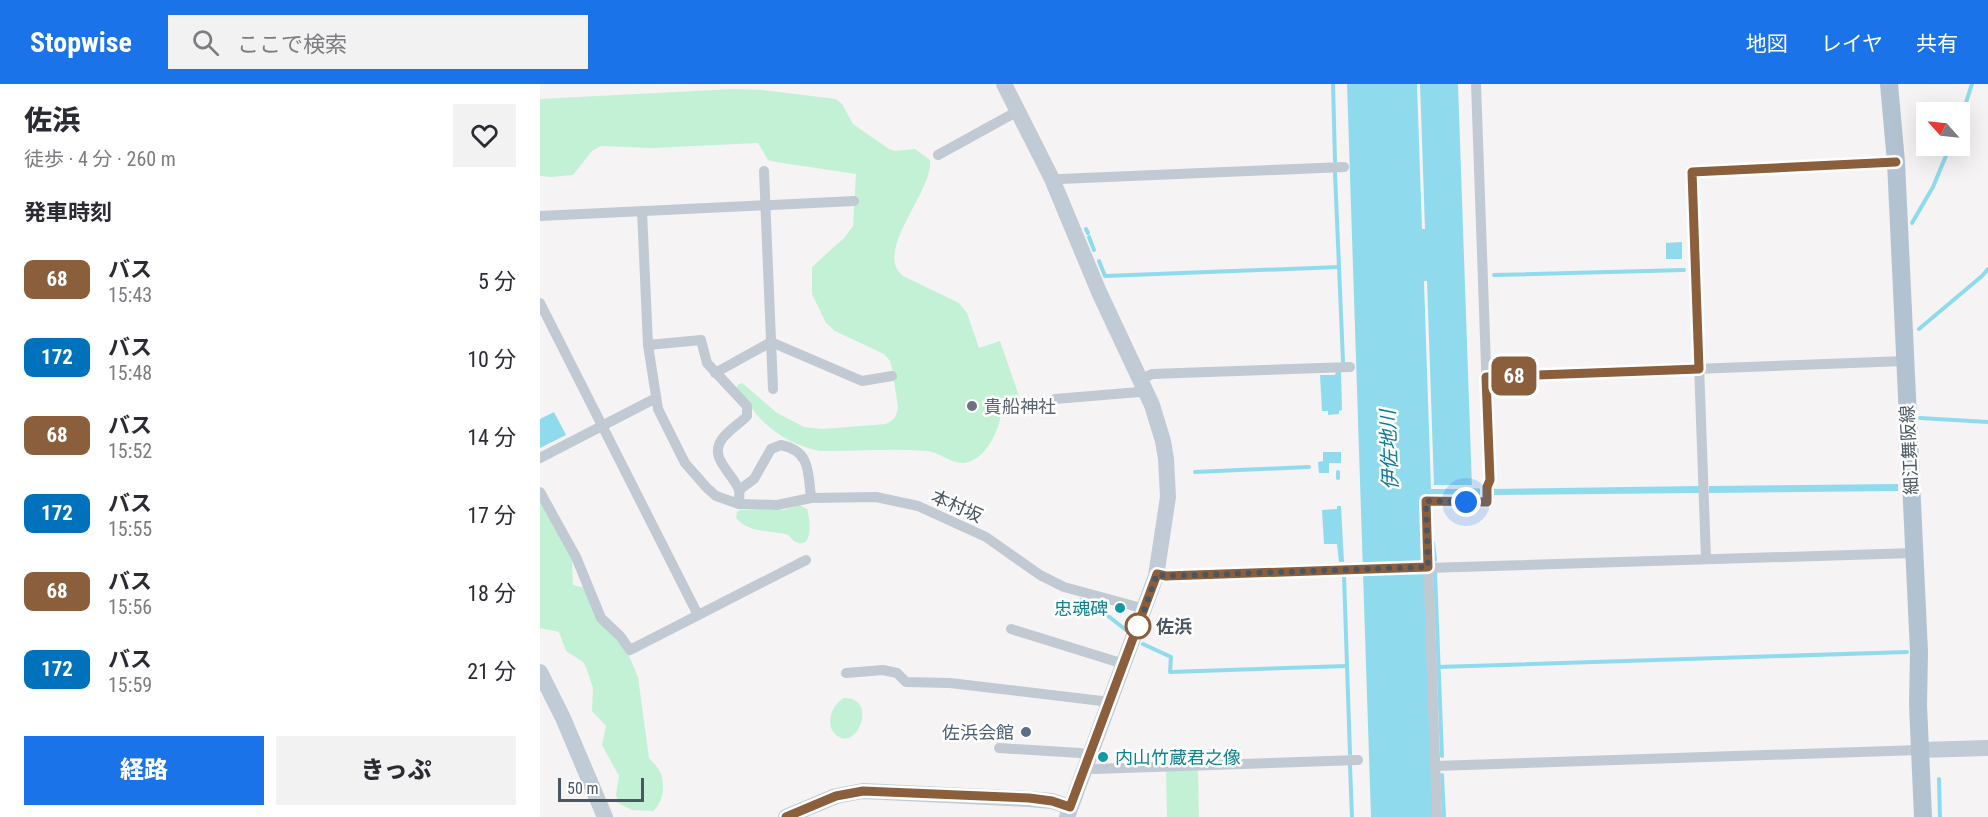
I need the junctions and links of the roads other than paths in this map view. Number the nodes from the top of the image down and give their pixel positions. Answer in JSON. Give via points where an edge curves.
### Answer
{"nodes":[{"id":1,"x":1004,"y":84,"type":"edge"},
{"id":2,"x":1476,"y":84,"type":"edge"},
{"id":3,"x":1889,"y":84,"type":"edge"},
{"id":4,"x":1017,"y":111,"type":"junction"},
{"id":5,"x":938,"y":155,"type":"dead end"},
{"id":6,"x":1896,"y":162,"type":"junction"},
{"id":7,"x":1344,"y":167,"type":"dead end"},
{"id":8,"x":764,"y":171,"type":"dead end"},
{"id":9,"x":1053,"y":182,"type":"junction"},
{"id":10,"x":854,"y":201,"type":"dead end"},
{"id":11,"x":765,"y":205,"type":"junction"},
{"id":12,"x":642,"y":211,"type":"junction"},
{"id":13,"x":540,"y":216,"type":"edge"},
{"id":14,"x":540,"y":303,"type":"edge"},
{"id":15,"x":771,"y":342,"type":"junction"},
{"id":16,"x":648,"y":345,"type":"junction"},
{"id":17,"x":1905,"y":362,"type":"junction"},
{"id":18,"x":1350,"y":368,"type":"dead end"},
{"id":19,"x":1699,"y":369,"type":"junction"},
{"id":20,"x":715,"y":373,"type":"junction"},
{"id":21,"x":892,"y":376,"type":"dead end"},
{"id":22,"x":1486,"y":377,"type":"junction"},
{"id":23,"x":1142,"y":385,"type":"junction"},
{"id":24,"x":773,"y":389,"type":"dead end"},
{"id":25,"x":656,"y":398,"type":"junction"},
{"id":26,"x":1055,"y":399,"type":"dead end"},
{"id":27,"x":602,"y":426,"type":"junction"},
{"id":28,"x":540,"y":458,"type":"edge"},
{"id":29,"x":739,"y":490,"type":"junction"},
{"id":30,"x":540,"y":492,"type":"edge"},
{"id":31,"x":811,"y":498,"type":"junction"},
{"id":32,"x":739,"y":504,"type":"junction"},
{"id":33,"x":1914,"y":553,"type":"junction"},
{"id":34,"x":1706,"y":559,"type":"junction"},
{"id":35,"x":806,"y":560,"type":"dead end"},
{"id":36,"x":1427,"y":567,"type":"junction"},
{"id":37,"x":1157,"y":574,"type":"junction"},
{"id":38,"x":1145,"y":609,"type":"junction"},
{"id":39,"x":698,"y":615,"type":"junction"},
{"id":40,"x":1011,"y":629,"type":"dead end"},
{"id":41,"x":1124,"y":664,"type":"junction"},
{"id":42,"x":540,"y":672,"type":"edge"},
{"id":43,"x":846,"y":673,"type":"dead end"},
{"id":44,"x":1109,"y":704,"type":"junction"},
{"id":45,"x":999,"y":748,"type":"dead end"},
{"id":46,"x":1988,"y":748,"type":"edge"},
{"id":47,"x":1920,"y":750,"type":"junction"},
{"id":48,"x":1358,"y":760,"type":"dead end"},
{"id":49,"x":1088,"y":761,"type":"junction"},
{"id":50,"x":1435,"y":766,"type":"junction"},
{"id":51,"x":1068,"y":812,"type":"edge"},
{"id":52,"x":605,"y":817,"type":"edge"},
{"id":53,"x":786,"y":817,"type":"edge"},
{"id":54,"x":1437,"y":817,"type":"edge"},
{"id":55,"x":1923,"y":817,"type":"edge"}],
"edges":[{"from":1,"to":4,"type":"street"},
{"from":2,"to":22,"type":"street"},
{"from":3,"to":6,"type":"main road","name":"細江舞阪線"},
{"from":4,"to":5,"type":"street"},
{"from":4,"to":9,"type":"street"},
{"from":6,"to":17,"type":"main road","name":"細江舞阪線"},
{"from":6,"to":19,"type":"street","via":[[1692,171]]},
{"from":7,"to":9,"type":"street","via":[[1060,178]]},
{"from":8,"to":11,"type":"street"},
{"from":9,"to":23,"type":"street"},
{"from":10,"to":11,"type":"street"},
{"from":11,"to":12,"type":"street"},
{"from":11,"to":15,"type":"street"},
{"from":12,"to":13,"type":"street"},
{"from":12,"to":16,"type":"street"},
{"from":14,"to":27,"type":"street"},
{"from":15,"to":20,"type":"street"},
{"from":15,"to":21,"type":"street","via":[[862,381]]},
{"from":15,"to":24,"type":"street"},
{"from":16,"to":20,"type":"street","via":[[701,340],[707,363]]},
{"from":16,"to":25,"type":"street"},
{"from":17,"to":19,"type":"street"},
{"from":17,"to":33,"type":"main road","name":"細江舞阪線"},
{"from":18,"to":23,"type":"street","via":[[1152,374]]},
{"from":19,"to":22,"type":"street"},
{"from":19,"to":34,"type":"street"},
{"from":20,"to":29,"type":"street","via":[[747,406],[747,416],[718,447],[724,468]]},
{"from":22,"to":36,"type":"street","via":[[1490,480],[1487,502],[1426,501]]},
{"from":23,"to":26,"type":"street","via":[[1139,392]]},
{"from":23,"to":37,"type":"street","via":[[1158,423],[1168,478]]},
{"from":25,"to":27,"type":"street"},
{"from":25,"to":32,"type":"street","via":[[661,415],[692,471],[716,496]]},
{"from":27,"to":28,"type":"street"},
{"from":27,"to":39,"type":"street"},
{"from":29,"to":31,"type":"street","via":[[754,479],[771,449],[781,445],[805,459]]},
{"from":29,"to":32,"type":"street"},
{"from":30,"to":39,"type":"street","via":[[576,557],[602,618],[630,650]]},
{"from":31,"to":32,"type":"street","name":"本村坂","via":[[783,505]]},
{"from":31,"to":38,"type":"street","name":"本村坂","via":[[882,498],[923,508],[986,537],[1051,581]]},
{"from":33,"to":34,"type":"street"},
{"from":33,"to":47,"type":"main road","name":"細江舞阪線"},
{"from":34,"to":36,"type":"street"},
{"from":35,"to":39,"type":"street"},
{"from":36,"to":37,"type":"street"},
{"from":36,"to":50,"type":"street"},
{"from":37,"to":38,"type":"street"},
{"from":38,"to":41,"type":"street"},
{"from":40,"to":41,"type":"street"},
{"from":41,"to":44,"type":"street"},
{"from":42,"to":52,"type":"street"},
{"from":43,"to":44,"type":"street","via":[[879,669],[897,673],[906,682],[950,683]]},
{"from":44,"to":49,"type":"street"},
{"from":45,"to":49,"type":"street","via":[[1080,753]]},
{"from":46,"to":47,"type":"street"},
{"from":47,"to":50,"type":"street"},
{"from":47,"to":55,"type":"main road","name":"細江舞阪線"},
{"from":48,"to":49,"type":"street","via":[[1094,769]]},
{"from":49,"to":51,"type":"street"},
{"from":50,"to":54,"type":"street"},
{"from":51,"to":53,"type":"street","via":[[1052,801],[1029,798],[863,791],[836,796]]}]}
